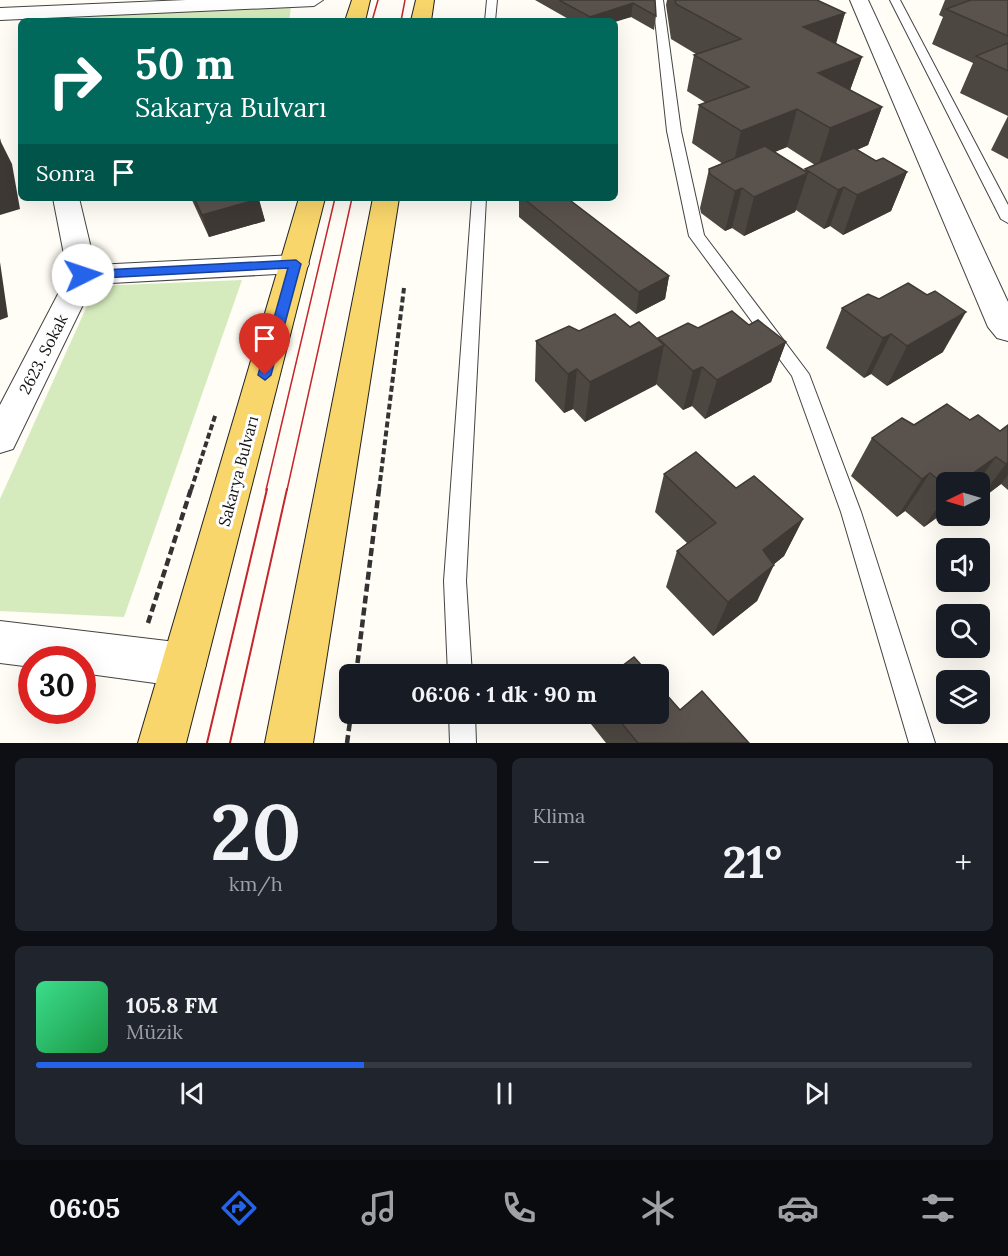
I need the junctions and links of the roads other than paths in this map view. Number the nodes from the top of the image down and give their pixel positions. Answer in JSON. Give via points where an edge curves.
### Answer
{"nodes":[{"id":1,"x":314,"y":0,"type":"edge"},
{"id":2,"x":361,"y":0,"type":"edge"},
{"id":3,"x":425,"y":0,"type":"edge"},
{"id":4,"x":492,"y":0,"type":"edge"},
{"id":5,"x":658,"y":0,"type":"edge"},
{"id":6,"x":858,"y":0,"type":"edge"},
{"id":7,"x":895,"y":0,"type":"edge"},
{"id":8,"x":0,"y":14,"type":"edge"},
{"id":9,"x":28,"y":17,"type":"edge"},
{"id":10,"x":356,"y":18,"type":"edge"},
{"id":11,"x":422,"y":18,"type":"edge"},
{"id":12,"x":490,"y":18,"type":"edge"},
{"id":13,"x":67,"y":201,"type":"edge"},
{"id":14,"x":311,"y":201,"type":"edge"},
{"id":15,"x":385,"y":201,"type":"edge"},
{"id":16,"x":479,"y":201,"type":"edge"},
{"id":17,"x":1008,"y":219,"type":"edge"},
{"id":18,"x":296,"y":264,"type":"junction"},
{"id":19,"x":83,"y":275,"type":"junction"},
{"id":20,"x":1008,"y":330,"type":"edge"},
{"id":21,"x":0,"y":439,"type":"edge"},
{"id":22,"x":0,"y":642,"type":"edge"},
{"id":23,"x":459,"y":664,"type":"edge"},
{"id":24,"x":184,"y":665,"type":"junction"},
{"id":25,"x":462,"y":724,"type":"edge"},
{"id":26,"x":162,"y":743,"type":"edge"},
{"id":27,"x":289,"y":743,"type":"edge"},
{"id":28,"x":463,"y":743,"type":"edge"},
{"id":29,"x":922,"y":743,"type":"edge"}],
"edges":[{"from":1,"to":9,"type":"street"},
{"from":2,"to":10,"type":"main road"},
{"from":3,"to":11,"type":"main road"},
{"from":4,"to":12,"type":"lane"},
{"from":5,"to":29,"type":"lane","via":[[674,131],[697,236],[800,374],[851,512]]},
{"from":6,"to":20,"type":"street"},
{"from":7,"to":17,"type":"lane"},
{"from":8,"to":9,"type":"street"},
{"from":13,"to":19,"type":"street"},
{"from":14,"to":18,"type":"main road","name":"Sakarya Bulvarı"},
{"from":15,"to":27,"type":"main road"},
{"from":16,"to":23,"type":"lane","via":[[455,581]]},
{"from":18,"to":19,"type":"street"},
{"from":18,"to":24,"type":"main road","name":"Sakarya Bulvarı"},
{"from":19,"to":21,"type":"street","name":"2623. Sokak"},
{"from":22,"to":24,"type":"street"},
{"from":24,"to":26,"type":"main road","name":"Sakarya Bulvarı"},
{"from":25,"to":28,"type":"lane"}]}
